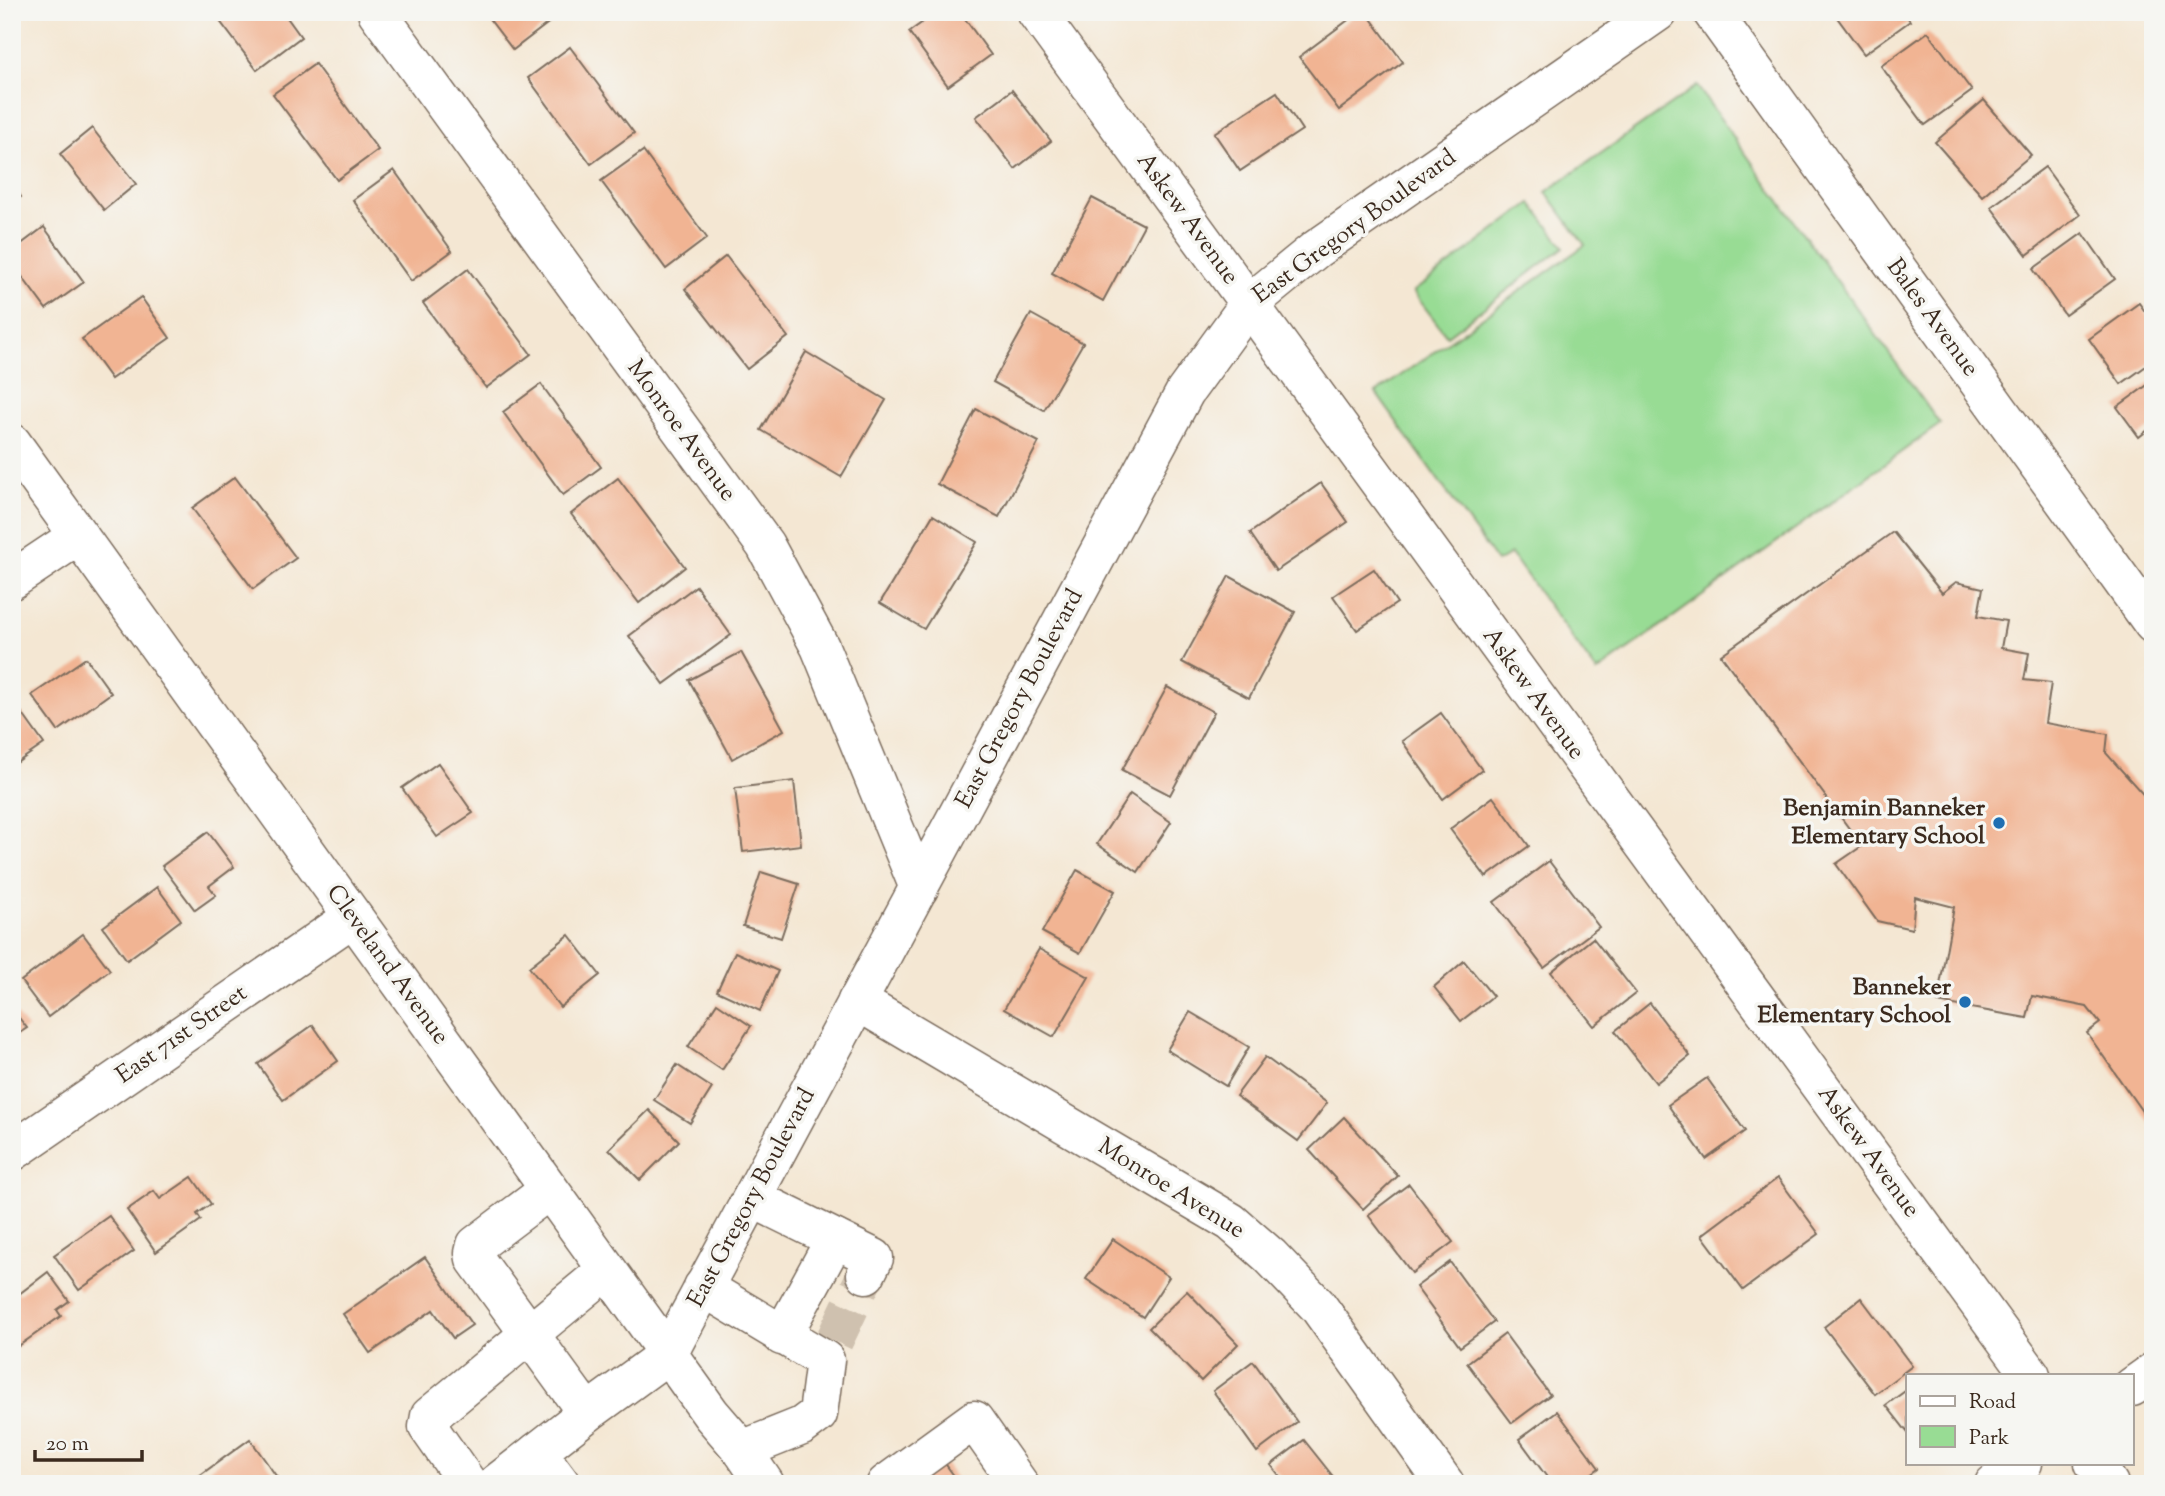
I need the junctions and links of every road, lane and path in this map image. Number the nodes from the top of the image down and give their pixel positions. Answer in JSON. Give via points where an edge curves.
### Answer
{"nodes":[{"id":1,"x":377,"y":12,"type":"edge"},
{"id":2,"x":1036,"y":12,"type":"edge"},
{"id":3,"x":1658,"y":12,"type":"edge"},
{"id":4,"x":1712,"y":12,"type":"edge"},
{"id":5,"x":1249,"y":304,"type":"junction"},
{"id":6,"x":12,"y":443,"type":"edge"},
{"id":7,"x":78,"y":536,"type":"junction"},
{"id":8,"x":12,"y":580,"type":"edge"},
{"id":9,"x":2153,"y":624,"type":"edge"},
{"id":10,"x":919,"y":888,"type":"junction"},
{"id":11,"x":353,"y":917,"type":"junction"},
{"id":12,"x":857,"y":1001,"type":"junction"},
{"id":13,"x":12,"y":1152,"type":"edge"},
{"id":14,"x":549,"y":1190,"type":"junction"},
{"id":15,"x":752,"y":1198,"type":"junction"},
{"id":16,"x":835,"y":1240,"type":"junction"},
{"id":17,"x":607,"y":1270,"type":"junction"},
{"id":18,"x":866,"y":1274,"type":"tunnel mouth"},
{"id":19,"x":704,"y":1287,"type":"junction"},
{"id":20,"x":530,"y":1334,"type":"junction"},
{"id":21,"x":782,"y":1336,"type":"junction"},
{"id":22,"x":668,"y":1354,"type":"junction"},
{"id":23,"x":2153,"y":1372,"type":"edge"},
{"id":24,"x":2030,"y":1374,"type":"edge"},
{"id":25,"x":2134,"y":1386,"type":"edge"},
{"id":26,"x":587,"y":1413,"type":"junction"},
{"id":27,"x":742,"y":1450,"type":"junction"},
{"id":28,"x":537,"y":1452,"type":"junction"},
{"id":29,"x":2023,"y":1464,"type":"edge"},
{"id":30,"x":2095,"y":1464,"type":"edge"},
{"id":31,"x":468,"y":1484,"type":"edge"},
{"id":32,"x":496,"y":1484,"type":"edge"},
{"id":33,"x":561,"y":1484,"type":"edge"},
{"id":34,"x":765,"y":1484,"type":"edge"},
{"id":35,"x":886,"y":1484,"type":"edge"},
{"id":36,"x":1019,"y":1484,"type":"edge"},
{"id":37,"x":1445,"y":1484,"type":"edge"},
{"id":38,"x":1994,"y":1484,"type":"edge"},
{"id":39,"x":2109,"y":1484,"type":"edge"}],
"edges":[{"from":1,"to":10,"type":"street","name":"Monroe Avenue","via":[[765,545],[820,647]]},
{"from":2,"to":5,"type":"street","name":"Askew Avenue"},
{"from":3,"to":5,"type":"street","name":"East Gregory Boulevard","via":[[1315,250]]},
{"from":4,"to":9,"type":"street","name":"Bales Avenue"},
{"from":5,"to":10,"type":"street","name":"East Gregory Boulevard","via":[[1185,392]]},
{"from":5,"to":24,"type":"street","name":"Askew Avenue"},
{"from":6,"to":7,"type":"street","name":"Cleveland Avenue"},
{"from":7,"to":8,"type":"street"},
{"from":7,"to":11,"type":"street","name":"Cleveland Avenue"},
{"from":10,"to":12,"type":"street","name":"East Gregory Boulevard"},
{"from":11,"to":13,"type":"street","name":"East 71st Street"},
{"from":11,"to":14,"type":"street","name":"Cleveland Avenue"},
{"from":12,"to":15,"type":"street","name":"East Gregory Boulevard"},
{"from":12,"to":37,"type":"street","name":"Monroe Avenue","via":[[1231,1222],[1318,1306]]},
{"from":14,"to":17,"type":"street","name":"Cleveland Avenue"},
{"from":14,"to":20,"type":"street","via":[[476,1245],[474,1253]]},
{"from":15,"to":16,"type":"street"},
{"from":15,"to":19,"type":"street","name":"East Gregory Boulevard"},
{"from":16,"to":18,"type":"street","via":[[874,1258]]},
{"from":16,"to":21,"type":"street"},
{"from":17,"to":20,"type":"street"},
{"from":17,"to":22,"type":"street","name":"Cleveland Avenue"},
{"from":19,"to":21,"type":"street"},
{"from":19,"to":22,"type":"street","name":"East Gregory Boulevard"},
{"from":20,"to":26,"type":"street"},
{"from":20,"to":31,"type":"street","via":[[430,1416],[428,1427]]},
{"from":21,"to":27,"type":"street","via":[[829,1351],[818,1413],[802,1426]]},
{"from":22,"to":26,"type":"street","name":"East Gregory Boulevard"},
{"from":22,"to":27,"type":"street","name":"Cleveland Avenue"},
{"from":23,"to":25,"type":"street"},
{"from":26,"to":28,"type":"street","name":"East Gregory Boulevard"},
{"from":27,"to":34,"type":"street","name":"Cleveland Avenue"},
{"from":28,"to":32,"type":"street","name":"East Gregory Boulevard"},
{"from":28,"to":33,"type":"street"},
{"from":29,"to":38,"type":"street"},
{"from":30,"to":39,"type":"street"},
{"from":35,"to":36,"type":"street","via":[[974,1420]]}]}
